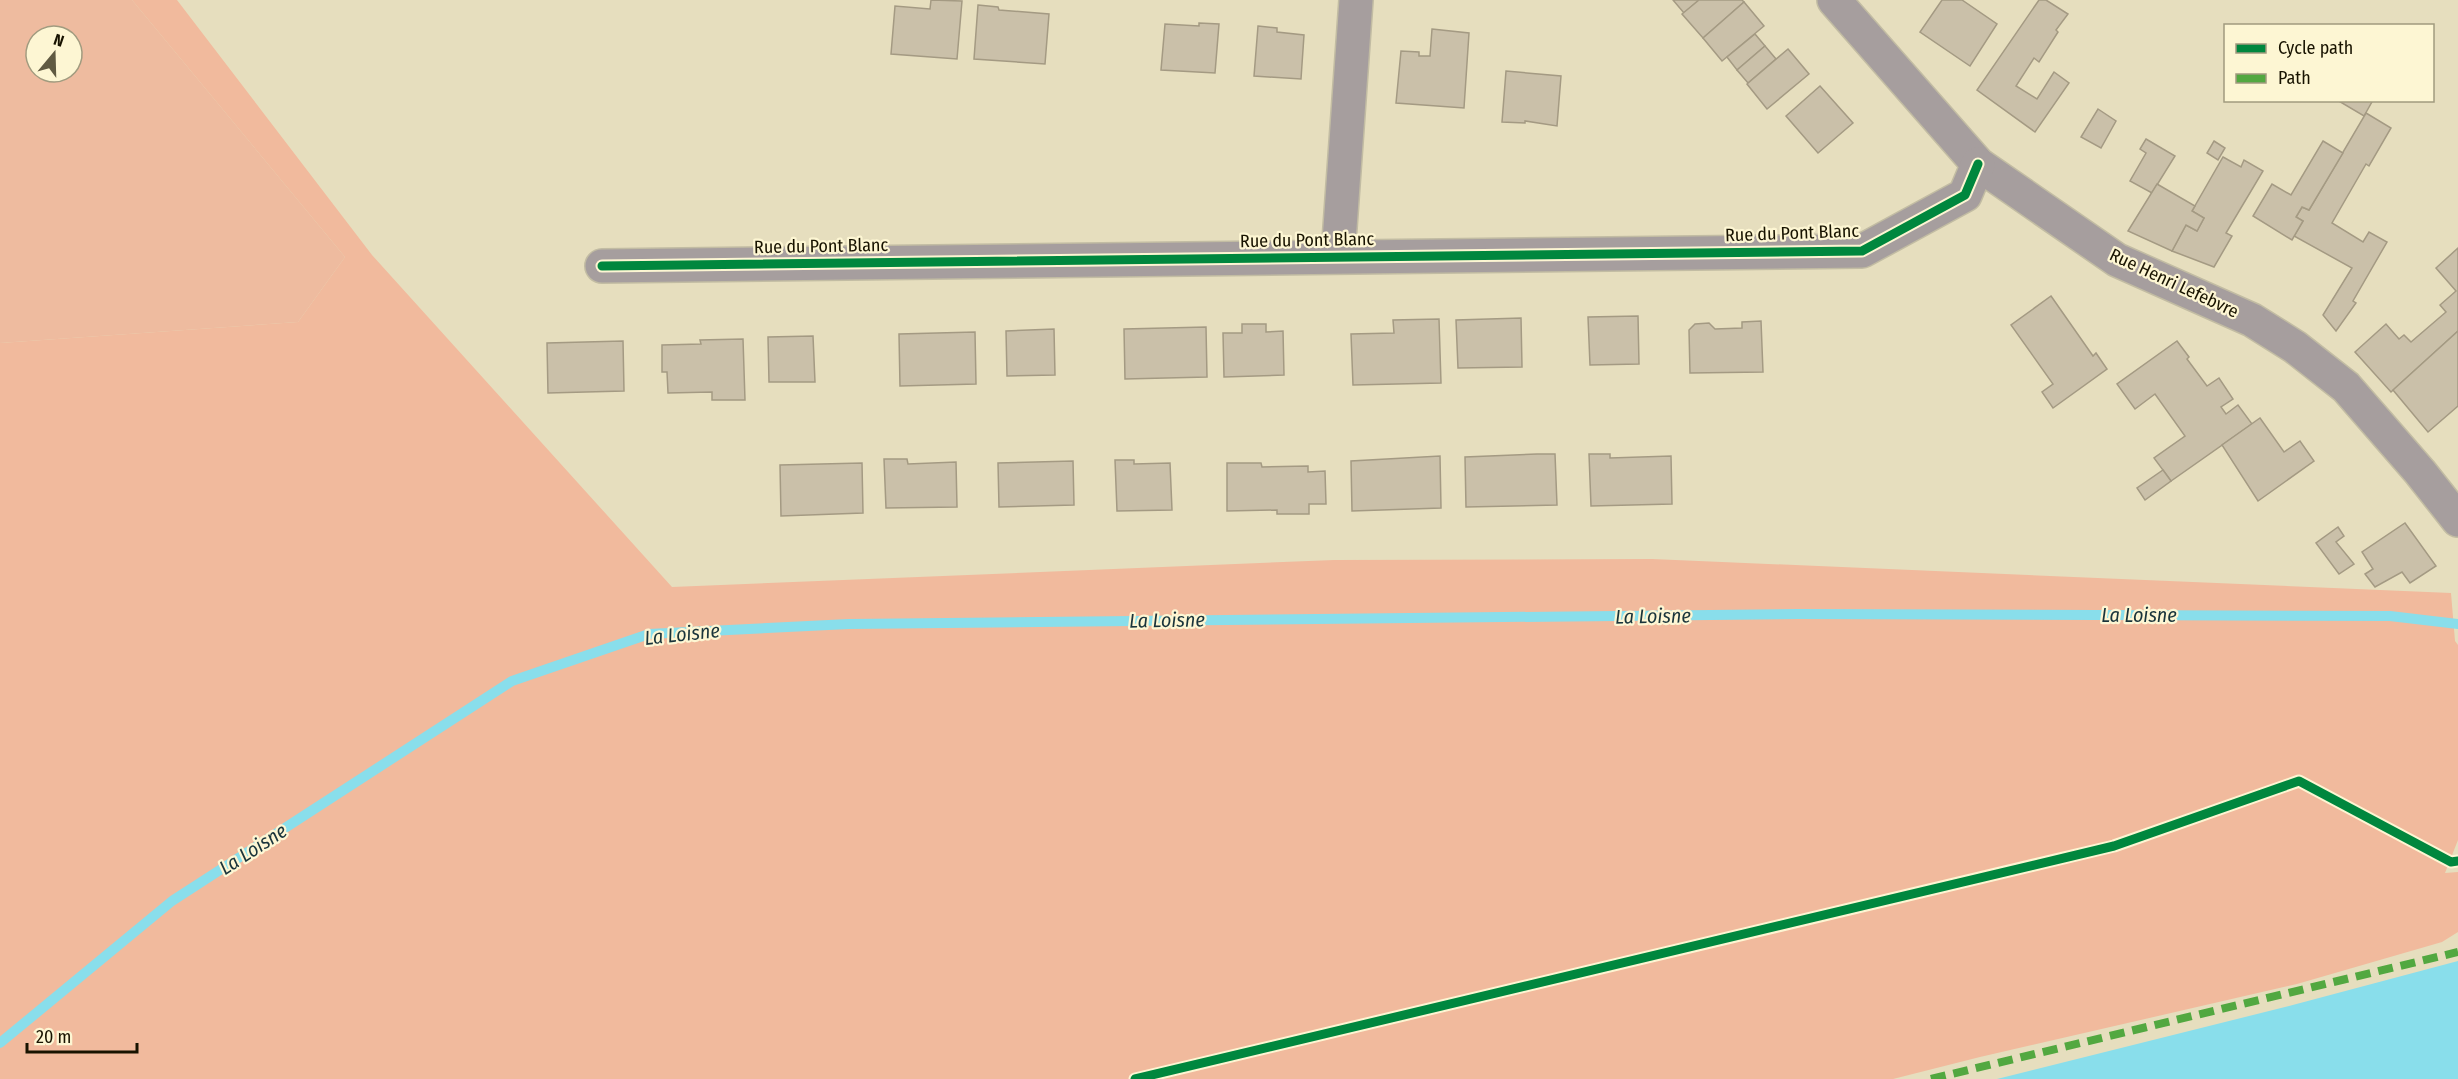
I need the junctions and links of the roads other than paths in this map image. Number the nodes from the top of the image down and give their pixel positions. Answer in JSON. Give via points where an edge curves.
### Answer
{"nodes":[{"id":1,"x":1356,"y":0,"type":"edge"},
{"id":2,"x":1834,"y":0,"type":"edge"},
{"id":3,"x":1978,"y":164,"type":"junction"},
{"id":4,"x":1338,"y":256,"type":"junction"},
{"id":5,"x":602,"y":266,"type":"dead end"},
{"id":6,"x":2458,"y":520,"type":"edge"}],
"edges":[{"from":1,"to":4,"type":"street"},
{"from":2,"to":3,"type":"street","name":"Rue Henri Lefebvre"},
{"from":3,"to":4,"type":"street","name":"Rue du Pont Blanc","via":[[1965,195],[1862,250]]},
{"from":3,"to":6,"type":"street","name":"Rue Henri Lefebvre","via":[[2117,260],[2252,320],[2295,347],[2346,387]]},
{"from":4,"to":5,"type":"street","name":"Rue du Pont Blanc"}]}
